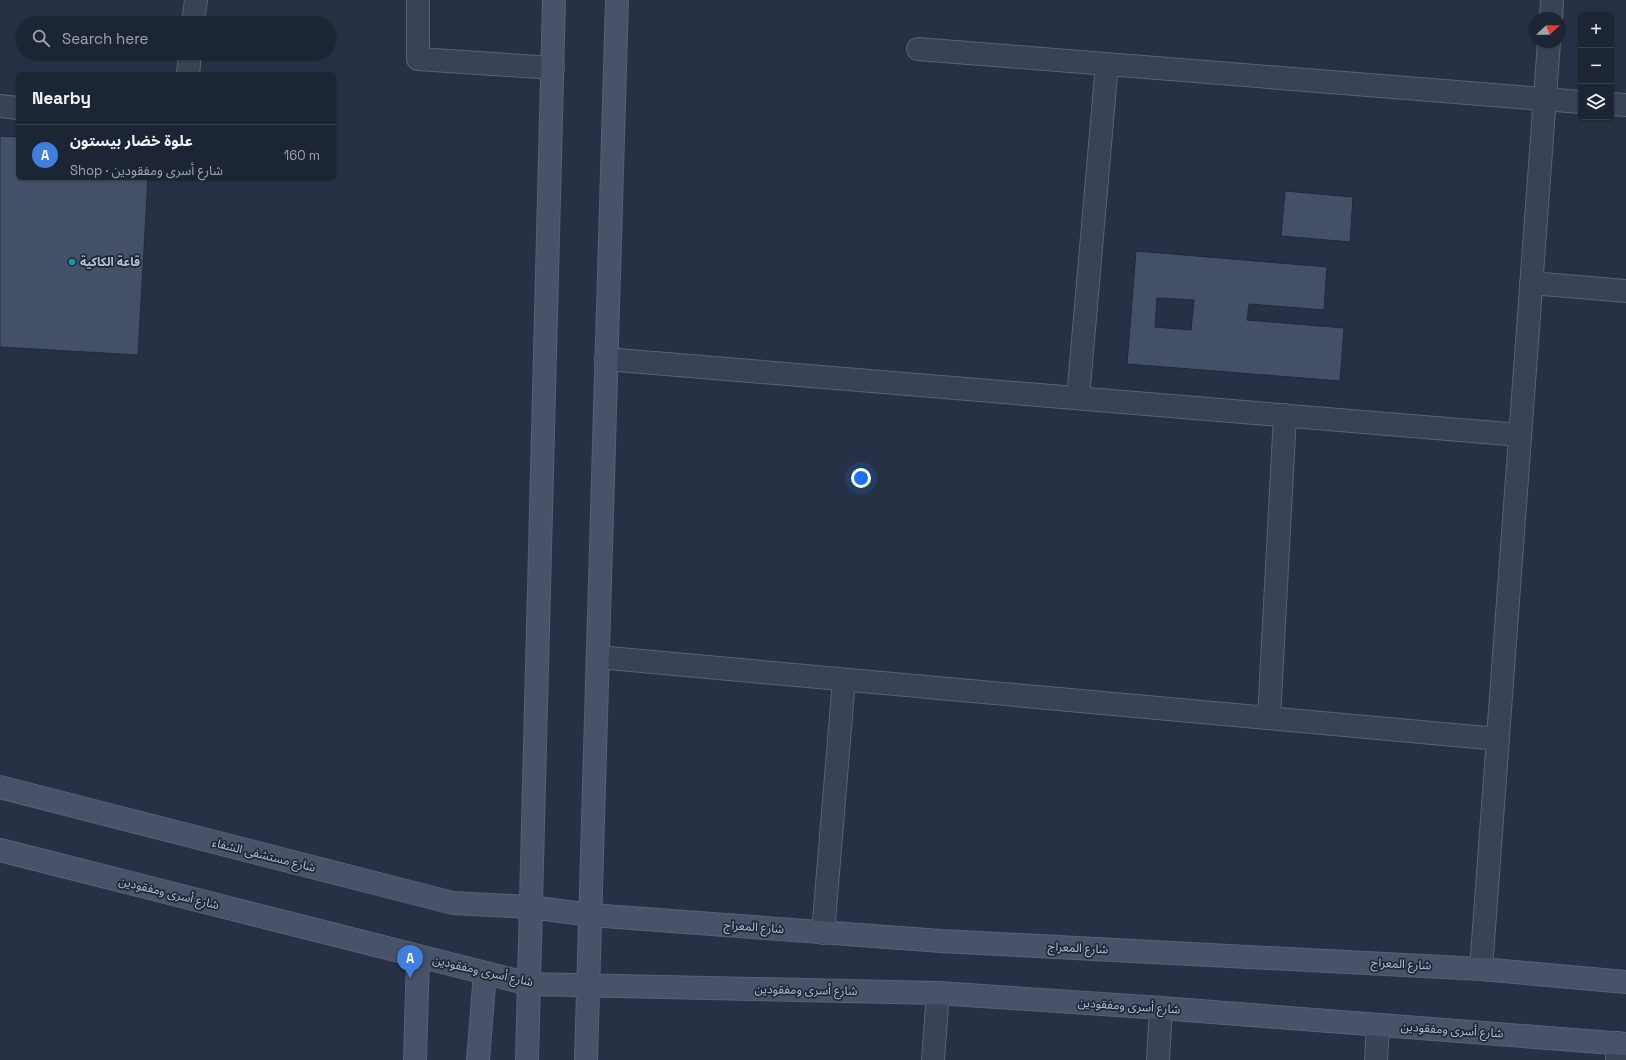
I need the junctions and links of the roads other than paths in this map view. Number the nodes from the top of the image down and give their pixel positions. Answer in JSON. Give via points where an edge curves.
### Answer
{"nodes":[{"id":1,"x":196,"y":0,"type":"edge"},
{"id":2,"x":418,"y":0,"type":"edge"},
{"id":3,"x":554,"y":0,"type":"edge"},
{"id":4,"x":617,"y":0,"type":"edge"},
{"id":5,"x":1552,"y":0,"type":"edge"},
{"id":6,"x":1551,"y":12,"type":"edge"},
{"id":7,"x":194,"y":16,"type":"edge"},
{"id":8,"x":1549,"y":48,"type":"edge"},
{"id":9,"x":918,"y":49,"type":"dead end"},
{"id":10,"x":189,"y":60,"type":"edge"},
{"id":11,"x":1107,"y":64,"type":"junction"},
{"id":12,"x":553,"y":68,"type":"junction"},
{"id":13,"x":188,"y":72,"type":"edge"},
{"id":14,"x":1545,"y":99,"type":"junction"},
{"id":15,"x":1578,"y":102,"type":"edge"},
{"id":16,"x":1614,"y":104,"type":"edge"},
{"id":17,"x":1626,"y":105,"type":"edge"},
{"id":18,"x":0,"y":106,"type":"edge"},
{"id":19,"x":16,"y":108,"type":"edge"},
{"id":20,"x":1531,"y":283,"type":"junction"},
{"id":21,"x":1626,"y":291,"type":"edge"},
{"id":22,"x":606,"y":359,"type":"junction"},
{"id":23,"x":1078,"y":398,"type":"junction"},
{"id":24,"x":1285,"y":415,"type":"junction"},
{"id":25,"x":1520,"y":435,"type":"junction"},
{"id":26,"x":598,"y":657,"type":"junction"},
{"id":27,"x":844,"y":680,"type":"junction"},
{"id":28,"x":1269,"y":718,"type":"junction"},
{"id":29,"x":1498,"y":739,"type":"junction"},
{"id":30,"x":0,"y":788,"type":"edge"},
{"id":31,"x":0,"y":850,"type":"edge"},
{"id":32,"x":530,"y":907,"type":"junction"},
{"id":33,"x":591,"y":915,"type":"junction"},
{"id":34,"x":823,"y":932,"type":"junction"},
{"id":35,"x":418,"y":956,"type":"junction"},
{"id":36,"x":1482,"y":968,"type":"junction"},
{"id":37,"x":485,"y":973,"type":"junction"},
{"id":38,"x":1626,"y":982,"type":"edge"},
{"id":39,"x":529,"y":984,"type":"junction"},
{"id":40,"x":588,"y":984,"type":"junction"},
{"id":41,"x":938,"y":993,"type":"junction"},
{"id":42,"x":1161,"y":1008,"type":"junction"},
{"id":43,"x":1378,"y":1025,"type":"junction"},
{"id":44,"x":1621,"y":1049,"type":"edge"},
{"id":45,"x":415,"y":1060,"type":"edge"},
{"id":46,"x":478,"y":1060,"type":"edge"},
{"id":47,"x":527,"y":1060,"type":"edge"},
{"id":48,"x":586,"y":1060,"type":"edge"},
{"id":49,"x":933,"y":1060,"type":"edge"},
{"id":50,"x":1158,"y":1060,"type":"edge"},
{"id":51,"x":1376,"y":1060,"type":"edge"}],
"edges":[{"from":1,"to":7,"type":"street"},
{"from":2,"to":12,"type":"street","via":[[418,59]]},
{"from":3,"to":12,"type":"street"},
{"from":4,"to":22,"type":"street"},
{"from":5,"to":6,"type":"street"},
{"from":8,"to":14,"type":"street"},
{"from":9,"to":11,"type":"street"},
{"from":10,"to":13,"type":"street"},
{"from":11,"to":14,"type":"street"},
{"from":11,"to":23,"type":"street"},
{"from":12,"to":32,"type":"street"},
{"from":14,"to":15,"type":"street"},
{"from":14,"to":20,"type":"street"},
{"from":16,"to":17,"type":"street"},
{"from":18,"to":19,"type":"street"},
{"from":20,"to":21,"type":"street"},
{"from":20,"to":25,"type":"street"},
{"from":22,"to":23,"type":"street"},
{"from":22,"to":26,"type":"street"},
{"from":23,"to":24,"type":"street"},
{"from":24,"to":25,"type":"street"},
{"from":24,"to":28,"type":"street"},
{"from":25,"to":29,"type":"street"},
{"from":26,"to":27,"type":"street"},
{"from":26,"to":33,"type":"street"},
{"from":27,"to":28,"type":"street"},
{"from":27,"to":34,"type":"street"},
{"from":28,"to":29,"type":"street"},
{"from":29,"to":36,"type":"street"},
{"from":30,"to":32,"type":"street","name":"شارع مستشفى الشفاء","via":[[453,903]]},
{"from":31,"to":35,"type":"street","name":"شارع أسرى ومفقودين"},
{"from":32,"to":33,"type":"street","name":"شارع المعراج"},
{"from":32,"to":39,"type":"street"},
{"from":33,"to":34,"type":"street","name":"شارع المعراج"},
{"from":33,"to":40,"type":"street"},
{"from":34,"to":36,"type":"street","name":"شارع المعراج","via":[[941,941]]},
{"from":35,"to":37,"type":"street","name":"شارع أسرى ومفقودين"},
{"from":35,"to":45,"type":"street"},
{"from":36,"to":38,"type":"street","name":"شارع المعراج"},
{"from":37,"to":39,"type":"street","name":"شارع أسرى ومفقودين"},
{"from":37,"to":46,"type":"street"},
{"from":39,"to":40,"type":"street","name":"شارع أسرى ومفقودين"},
{"from":39,"to":47,"type":"street"},
{"from":40,"to":41,"type":"street","name":"شارع أسرى ومفقودين"},
{"from":40,"to":48,"type":"street"},
{"from":41,"to":42,"type":"street","name":"شارع أسرى ومفقودين"},
{"from":41,"to":49,"type":"street"},
{"from":42,"to":43,"type":"street","name":"شارع أسرى ومفقودين"},
{"from":42,"to":50,"type":"street"},
{"from":43,"to":44,"type":"street","name":"شارع أسرى ومفقودين"},
{"from":43,"to":51,"type":"street"}]}
